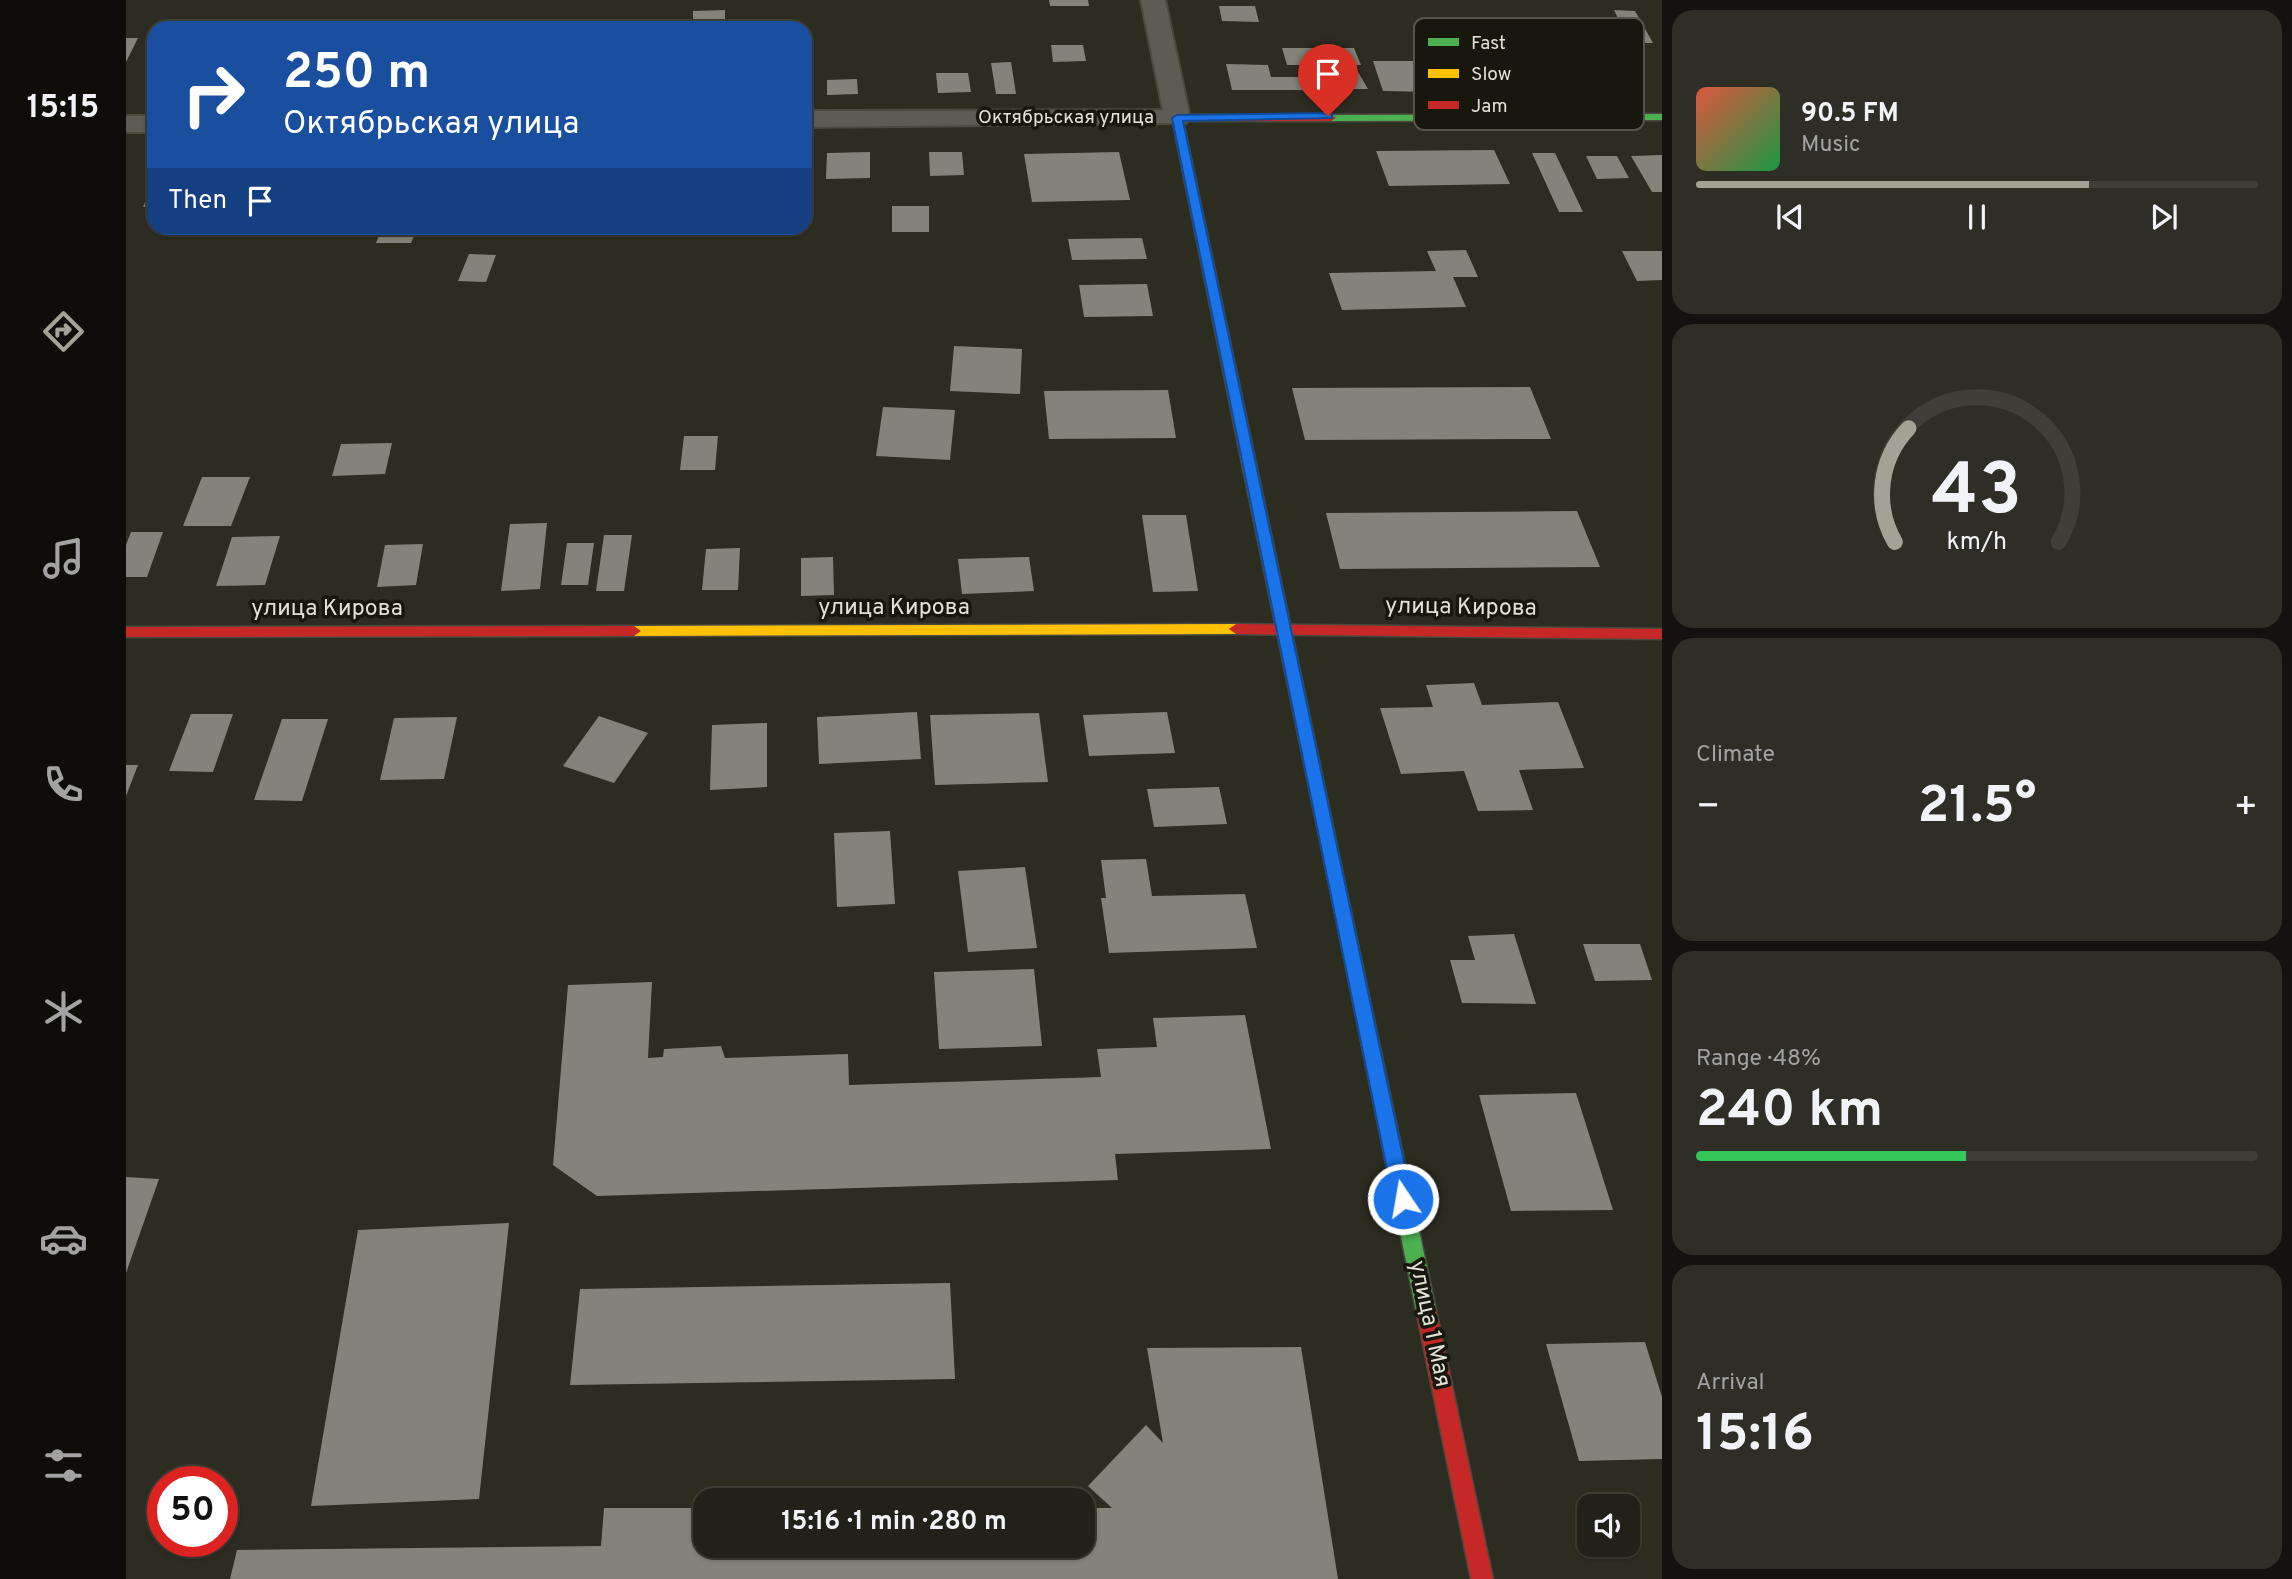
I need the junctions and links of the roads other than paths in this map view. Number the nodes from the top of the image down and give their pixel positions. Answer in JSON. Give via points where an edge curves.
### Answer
{"nodes":[{"id":1,"x":1153,"y":0,"type":"edge"},
{"id":2,"x":1644,"y":117,"type":"edge"},
{"id":3,"x":1662,"y":117,"type":"edge"},
{"id":4,"x":1177,"y":118,"type":"junction"},
{"id":5,"x":1414,"y":118,"type":"edge"},
{"id":6,"x":812,"y":119,"type":"edge"},
{"id":7,"x":126,"y":124,"type":"edge"},
{"id":8,"x":147,"y":124,"type":"edge"},
{"id":9,"x":1284,"y":629,"type":"junction"},
{"id":10,"x":126,"y":632,"type":"edge"},
{"id":11,"x":1662,"y":634,"type":"edge"},
{"id":12,"x":1482,"y":1579,"type":"edge"}],
"edges":[{"from":1,"to":4,"type":"street","name":"улица 1 Мая"},
{"from":2,"to":3,"type":"main road","name":"Октябрьская улица"},
{"from":4,"to":5,"type":"main road","name":"Октябрьская улица"},
{"from":4,"to":6,"type":"street","name":"Октябрьская улица"},
{"from":4,"to":9,"type":"main road","name":"улица 1 Мая"},
{"from":7,"to":8,"type":"street"},
{"from":9,"to":10,"type":"main road","name":"улица Кирова"},
{"from":9,"to":11,"type":"main road","name":"улица Кирова"},
{"from":9,"to":12,"type":"main road","name":"улица 1 Мая"}]}
